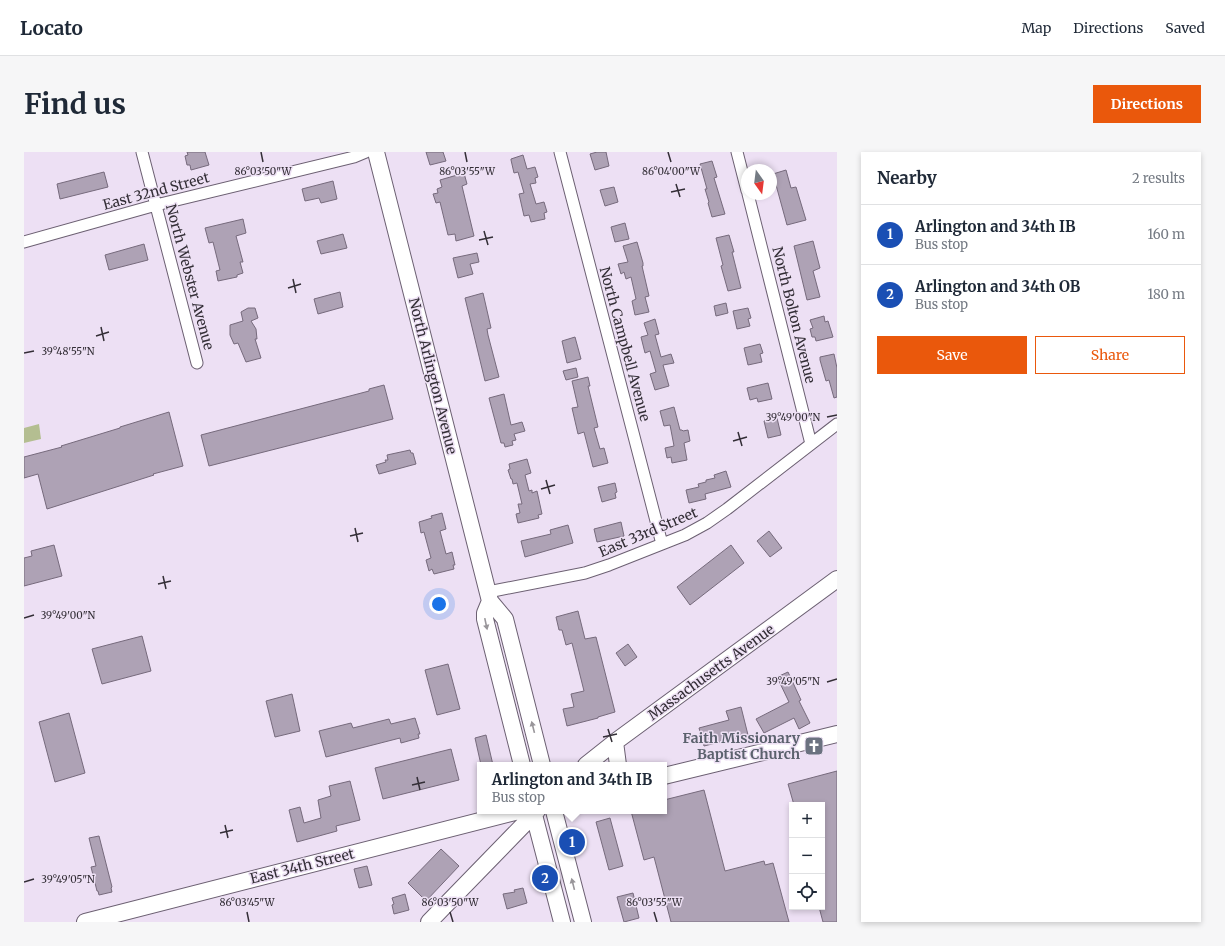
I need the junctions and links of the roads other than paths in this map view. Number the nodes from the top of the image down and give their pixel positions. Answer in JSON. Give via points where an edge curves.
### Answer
{"nodes":[{"id":1,"x":142,"y":152,"type":"edge"},
{"id":2,"x":366,"y":152,"type":"edge"},
{"id":3,"x":376,"y":152,"type":"edge"},
{"id":4,"x":560,"y":152,"type":"edge"},
{"id":5,"x":737,"y":152,"type":"edge"},
{"id":6,"x":741,"y":168,"type":"edge"},
{"id":7,"x":749,"y":200,"type":"edge"},
{"id":8,"x":156,"y":206,"type":"junction"},
{"id":9,"x":24,"y":242,"type":"edge"},
{"id":10,"x":197,"y":363,"type":"dead end"},
{"id":11,"x":837,"y":424,"type":"edge"},
{"id":12,"x":811,"y":444,"type":"junction"},
{"id":13,"x":662,"y":544,"type":"junction"},
{"id":14,"x":837,"y":579,"type":"edge"},
{"id":15,"x":489,"y":596,"type":"junction"},
{"id":16,"x":837,"y":734,"type":"edge"},
{"id":17,"x":615,"y":742,"type":"junction"},
{"id":18,"x":521,"y":762,"type":"edge"},
{"id":19,"x":541,"y":762,"type":"edge"},
{"id":20,"x":590,"y":762,"type":"edge"},
{"id":21,"x":618,"y":762,"type":"edge"},
{"id":22,"x":667,"y":775,"type":"edge"},
{"id":23,"x":523,"y":814,"type":"edge"},
{"id":24,"x":529,"y":814,"type":"edge"},
{"id":25,"x":532,"y":814,"type":"edge"},
{"id":26,"x":555,"y":814,"type":"edge"},
{"id":27,"x":84,"y":922,"type":"edge"},
{"id":28,"x":429,"y":922,"type":"edge"},
{"id":29,"x":562,"y":922,"type":"edge"},
{"id":30,"x":583,"y":922,"type":"edge"}],
"edges":[{"from":1,"to":8,"type":"street","name":"North Webster Avenue"},
{"from":2,"to":8,"type":"street","name":"East 32nd Street"},
{"from":3,"to":15,"type":"main road","name":"North Arlington Avenue"},
{"from":4,"to":13,"type":"street","name":"North Campbell Avenue"},
{"from":5,"to":6,"type":"street","name":"North Bolton Avenue"},
{"from":7,"to":12,"type":"street","name":"North Bolton Avenue"},
{"from":8,"to":9,"type":"street","name":"East 32nd Street"},
{"from":8,"to":10,"type":"street","name":"North Webster Avenue"},
{"from":11,"to":12,"type":"street","name":"East 33rd Street"},
{"from":12,"to":13,"type":"street","name":"East 33rd Street","via":[[712,519],[685,535]]},
{"from":13,"to":15,"type":"street","name":"East 33rd Street","via":[[585,573]]},
{"from":14,"to":17,"type":"main road","name":"Massachusetts Avenue"},
{"from":15,"to":18,"type":"main road","name":"North Arlington Avenue","one_way":true,"via":[[485,619]]},
{"from":19,"to":15,"type":"main road","name":"North Arlington Avenue","one_way":true,"via":[[505,619]]},
{"from":16,"to":22,"type":"main road"},
{"from":17,"to":20,"type":"main road","name":"Massachusetts Avenue"},
{"from":17,"to":21,"type":"main road"},
{"from":23,"to":27,"type":"main road","name":"East 34th Street"},
{"from":24,"to":28,"type":"main road"},
{"from":25,"to":29,"type":"main road"},
{"from":30,"to":26,"type":"main road","one_way":true}]}
